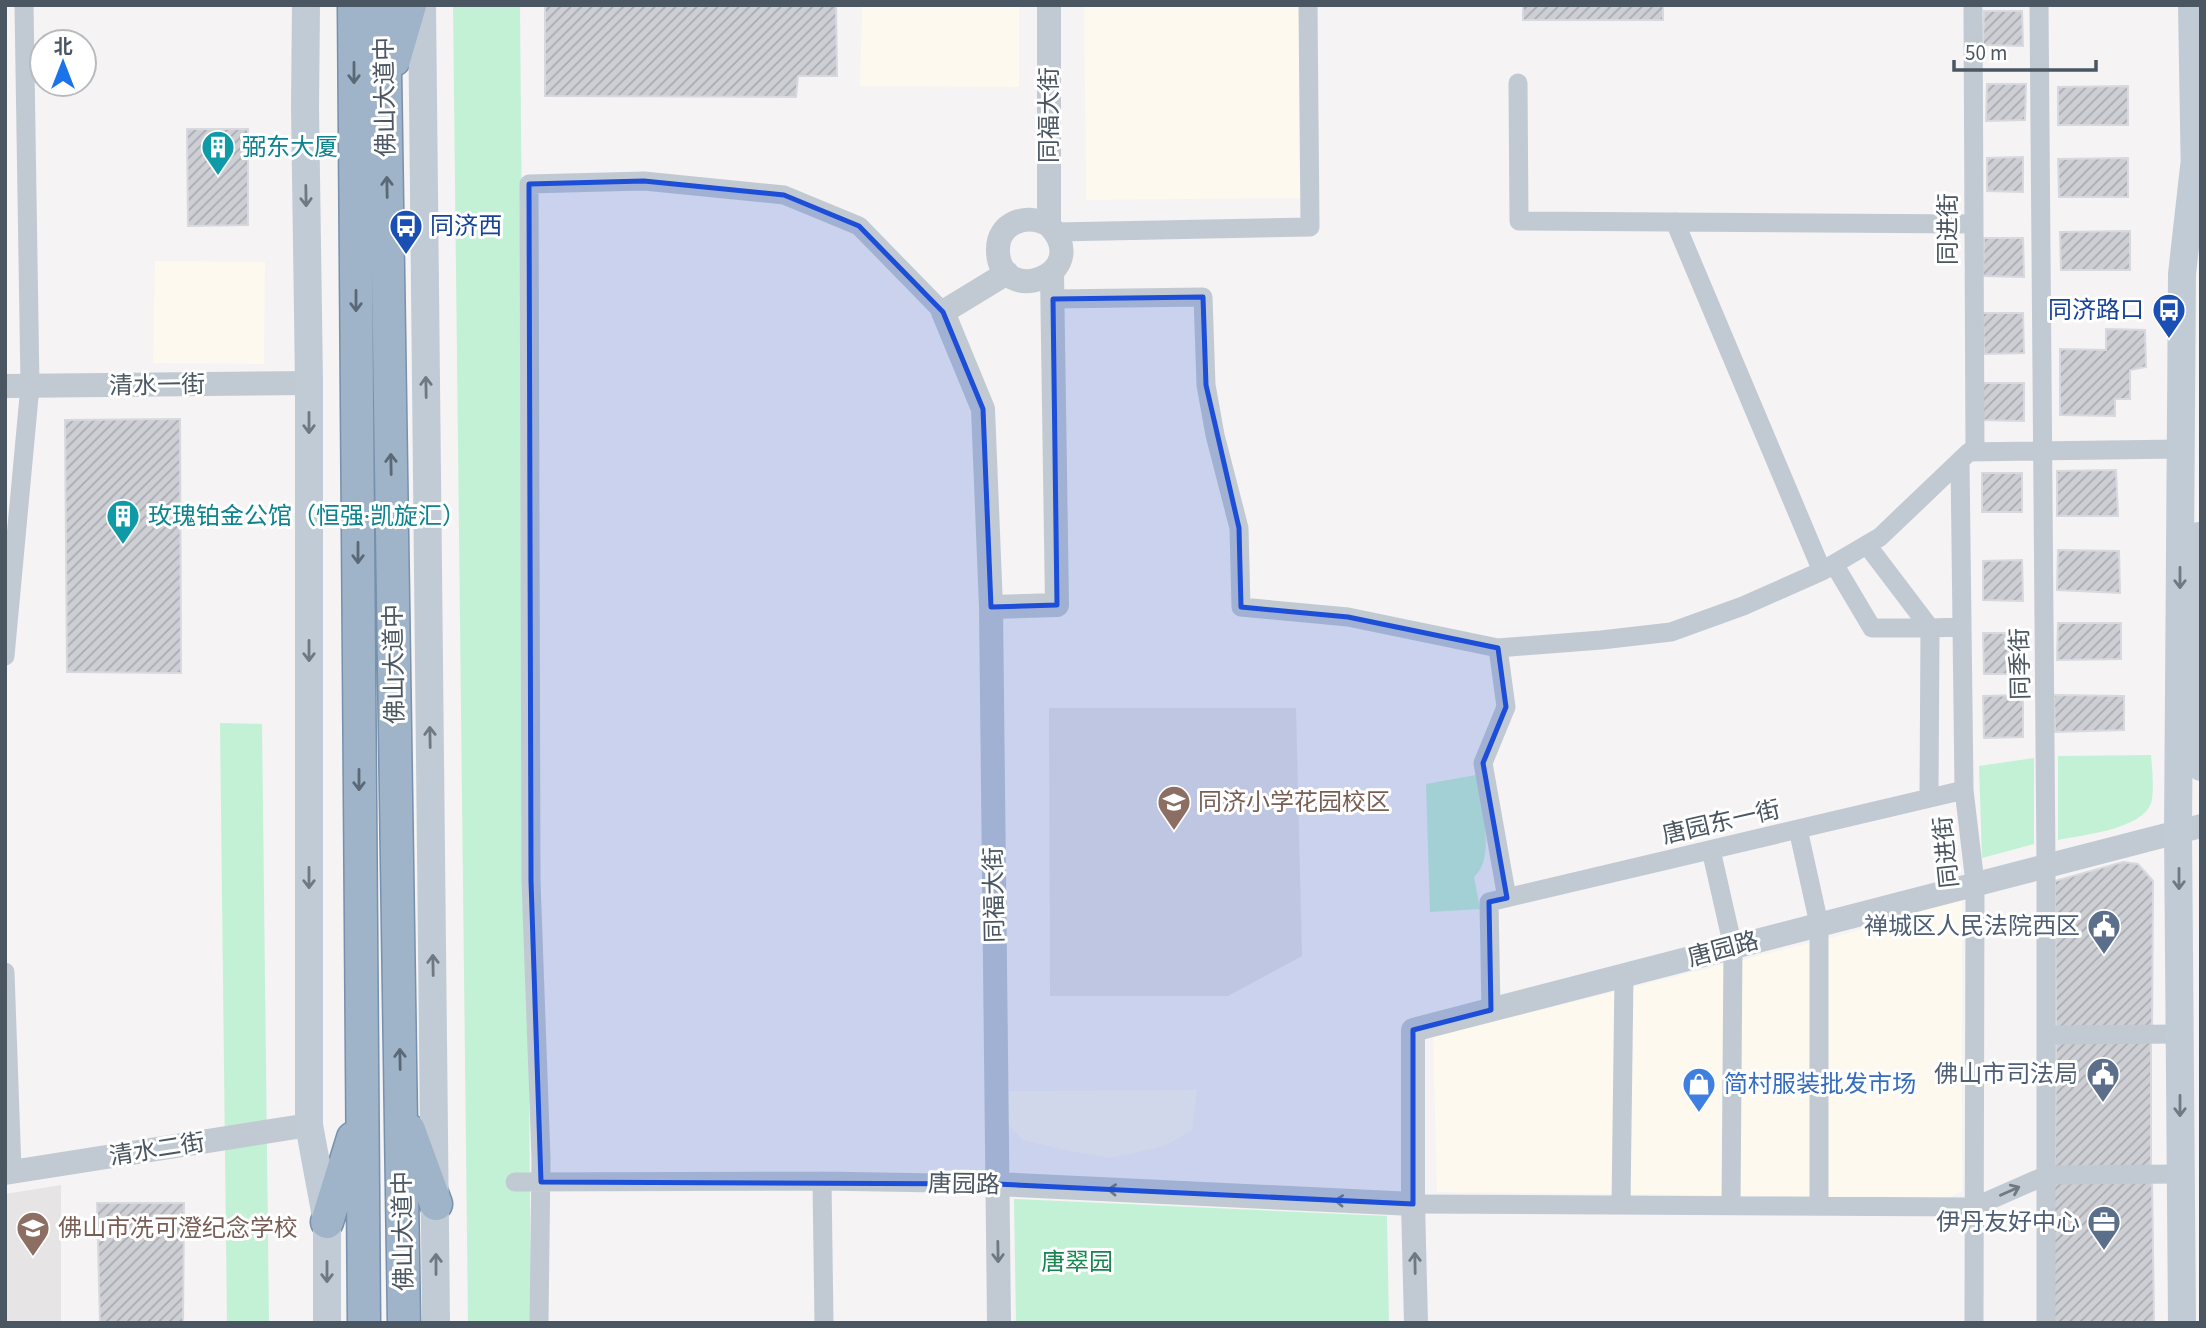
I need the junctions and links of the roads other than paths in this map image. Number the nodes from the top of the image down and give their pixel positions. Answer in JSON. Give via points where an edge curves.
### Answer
{"nodes":[{"id":1,"x":24,"y":5,"type":"edge"},
{"id":2,"x":306,"y":5,"type":"edge"},
{"id":3,"x":354,"y":5,"type":"edge"},
{"id":4,"x":384,"y":5,"type":"edge"},
{"id":5,"x":410,"y":5,"type":"edge"},
{"id":6,"x":422,"y":5,"type":"edge"},
{"id":7,"x":1049,"y":5,"type":"edge"},
{"id":8,"x":1308,"y":5,"type":"edge"},
{"id":9,"x":1973,"y":5,"type":"edge"},
{"id":10,"x":2039,"y":5,"type":"edge"},
{"id":11,"x":2192,"y":5,"type":"edge"},
{"id":12,"x":1518,"y":83,"type":"dead end"},
{"id":13,"x":385,"y":92,"type":"junction"},
{"id":14,"x":2194,"y":167,"type":"junction"},
{"id":15,"x":1675,"y":222,"type":"junction"},
{"id":16,"x":1973,"y":224,"type":"junction"},
{"id":17,"x":1052,"y":229,"type":"junction"},
{"id":18,"x":1007,"y":272,"type":"junction"},
{"id":19,"x":1052,"y":273,"type":"junction"},
{"id":20,"x":1053,"y":299,"type":"junction"},
{"id":21,"x":943,"y":312,"type":"junction"},
{"id":22,"x":309,"y":383,"type":"junction"},
{"id":23,"x":17,"y":386,"type":"edge"},
{"id":24,"x":2181,"y":449,"type":"junction"},
{"id":25,"x":2042,"y":451,"type":"junction"},
{"id":26,"x":1968,"y":457,"type":"junction"},
{"id":27,"x":1867,"y":545,"type":"junction"},
{"id":28,"x":1828,"y":567,"type":"junction"},
{"id":29,"x":992,"y":607,"type":"junction"},
{"id":30,"x":1962,"y":627,"type":"junction"},
{"id":31,"x":1930,"y":628,"type":"junction"},
{"id":32,"x":1498,"y":648,"type":"junction"},
{"id":33,"x":5,"y":656,"type":"edge"},
{"id":34,"x":2201,"y":767,"type":"edge"},
{"id":35,"x":1964,"y":790,"type":"junction"},
{"id":36,"x":1929,"y":797,"type":"junction"},
{"id":37,"x":2190,"y":828,"type":"edge"},
{"id":38,"x":1798,"y":829,"type":"junction"},
{"id":39,"x":1711,"y":850,"type":"junction"},
{"id":40,"x":2046,"y":866,"type":"junction"},
{"id":41,"x":1975,"y":883,"type":"junction"},
{"id":42,"x":1498,"y":900,"type":"junction"},
{"id":43,"x":1819,"y":924,"type":"junction"},
{"id":44,"x":1733,"y":947,"type":"junction"},
{"id":45,"x":5,"y":972,"type":"edge"},
{"id":46,"x":1623,"y":976,"type":"junction"},
{"id":47,"x":1491,"y":1010,"type":"junction"},
{"id":48,"x":2180,"y":1034,"type":"junction"},
{"id":49,"x":2046,"y":1035,"type":"junction"},
{"id":50,"x":401,"y":1108,"type":"junction"},
{"id":51,"x":362,"y":1110,"type":"junction"},
{"id":52,"x":309,"y":1125,"type":"junction"},
{"id":53,"x":9,"y":1172,"type":"edge"},
{"id":54,"x":2181,"y":1174,"type":"junction"},
{"id":55,"x":2046,"y":1175,"type":"junction"},
{"id":56,"x":822,"y":1181,"type":"junction"},
{"id":57,"x":515,"y":1182,"type":"dead end"},
{"id":58,"x":541,"y":1182,"type":"junction"},
{"id":59,"x":997,"y":1184,"type":"junction"},
{"id":60,"x":436,"y":1204,"type":"junction"},
{"id":61,"x":1413,"y":1204,"type":"junction"},
{"id":62,"x":1622,"y":1205,"type":"junction"},
{"id":63,"x":1731,"y":1205,"type":"junction"},
{"id":64,"x":1819,"y":1206,"type":"junction"},
{"id":65,"x":1974,"y":1207,"type":"junction"},
{"id":66,"x":327,"y":1222,"type":"junction"},
{"id":67,"x":327,"y":1323,"type":"edge"},
{"id":68,"x":363,"y":1323,"type":"edge"},
{"id":69,"x":404,"y":1323,"type":"edge"},
{"id":70,"x":436,"y":1323,"type":"edge"},
{"id":71,"x":539,"y":1323,"type":"edge"},
{"id":72,"x":824,"y":1323,"type":"edge"},
{"id":73,"x":999,"y":1323,"type":"edge"},
{"id":74,"x":1416,"y":1323,"type":"edge"},
{"id":75,"x":1974,"y":1323,"type":"edge"},
{"id":76,"x":2046,"y":1323,"type":"edge"},
{"id":77,"x":2182,"y":1323,"type":"edge"}],
"edges":[{"from":1,"to":23,"type":"street"},
{"from":2,"to":22,"type":"main road","one_way":true},
{"from":3,"to":51,"type":"highway","name":"佛山大道中","one_way":true},
{"from":4,"to":13,"type":"highway","name":"佛山大道中"},
{"from":5,"to":13,"type":"highway"},
{"from":60,"to":6,"type":"main road","one_way":true},
{"from":7,"to":17,"type":"street","name":"同福大街"},
{"from":8,"to":17,"type":"street","via":[[1310,227]]},
{"from":9,"to":16,"type":"street","name":"同进街"},
{"from":10,"to":25,"type":"street","name":"同季街"},
{"from":11,"to":14,"type":"main road"},
{"from":12,"to":15,"type":"street","via":[[1519,221]]},
{"from":50,"to":13,"type":"highway","name":"佛山大道中","one_way":true},
{"from":14,"to":24,"type":"main road","via":[[2182,274]]},
{"from":14,"to":34,"type":"main road"},
{"from":15,"to":16,"type":"street"},
{"from":15,"to":28,"type":"street"},
{"from":16,"to":26,"type":"street","name":"同进街"},
{"from":17,"to":18,"type":"street","via":[[1029,218],[1009,225],[1002,233],[998,254]]},
{"from":17,"to":19,"type":"street","name":"同福大街","via":[[1061,251]]},
{"from":18,"to":19,"type":"street","via":[[1024,282]]},
{"from":18,"to":21,"type":"street"},
{"from":19,"to":20,"type":"street","name":"同福大街"},
{"from":20,"to":29,"type":"street","name":"同福大街","via":[[1057,605]]},
{"from":20,"to":32,"type":"street","via":[[1203,297],[1206,385],[1239,528],[1241,607],[1348,617]]},
{"from":21,"to":29,"type":"street","name":"同福大街","via":[[983,409]]},
{"from":21,"to":58,"type":"street","via":[[859,226],[784,195],[644,181],[529,184],[531,881]]},
{"from":22,"to":23,"type":"street","name":"清水一街"},
{"from":22,"to":52,"type":"main road","one_way":true},
{"from":23,"to":33,"type":"street"},
{"from":24,"to":25,"type":"street"},
{"from":24,"to":37,"type":"main road","one_way":true},
{"from":25,"to":26,"type":"street"},
{"from":25,"to":40,"type":"street","name":"同季街"},
{"from":26,"to":27,"type":"street"},
{"from":26,"to":30,"type":"street","name":"同进街"},
{"from":27,"to":28,"type":"street"},
{"from":27,"to":31,"type":"street"},
{"from":28,"to":31,"type":"street","via":[[1872,628]]},
{"from":28,"to":32,"type":"street","via":[[1743,606],[1671,632]]},
{"from":29,"to":59,"type":"street","name":"同福大街"},
{"from":30,"to":31,"type":"street"},
{"from":30,"to":35,"type":"street","name":"同进街"},
{"from":31,"to":36,"type":"street"},
{"from":32,"to":42,"type":"street","via":[[1506,706],[1483,762]]},
{"from":35,"to":36,"type":"street","name":"唐园东一街"},
{"from":35,"to":41,"type":"street","name":"同进街"},
{"from":36,"to":38,"type":"street","name":"唐园东一街"},
{"from":37,"to":40,"type":"street","name":"唐园路"},
{"from":37,"to":48,"type":"main road","one_way":true},
{"from":38,"to":39,"type":"street","name":"唐园东一街"},
{"from":38,"to":43,"type":"street"},
{"from":39,"to":42,"type":"street","name":"唐园东一街"},
{"from":39,"to":44,"type":"street"},
{"from":40,"to":41,"type":"street","name":"唐园路"},
{"from":40,"to":49,"type":"street","name":"同季街"},
{"from":41,"to":43,"type":"street","name":"唐园路"},
{"from":41,"to":65,"type":"street","name":"同进街"},
{"from":42,"to":47,"type":"street"},
{"from":43,"to":44,"type":"street","name":"唐园路"},
{"from":43,"to":64,"type":"street"},
{"from":44,"to":46,"type":"street","name":"唐园路"},
{"from":44,"to":63,"type":"street"},
{"from":45,"to":53,"type":"street"},
{"from":46,"to":47,"type":"street","name":"唐园路"},
{"from":46,"to":62,"type":"street"},
{"from":47,"to":61,"type":"street","name":"唐园路","via":[[1413,1030]]},
{"from":48,"to":49,"type":"street"},
{"from":48,"to":54,"type":"main road","one_way":true},
{"from":49,"to":55,"type":"street","name":"同季街"},
{"from":50,"to":60,"type":"highway"},
{"from":50,"to":69,"type":"highway","name":"佛山大道中"},
{"from":51,"to":66,"type":"highway"},
{"from":51,"to":68,"type":"highway","name":"佛山大道中"},
{"from":52,"to":53,"type":"street","name":"清水二街"},
{"from":52,"to":66,"type":"main road"},
{"from":54,"to":55,"type":"street"},
{"from":54,"to":77,"type":"main road"},
{"from":65,"to":55,"type":"street","one_way":true},
{"from":55,"to":76,"type":"street","name":"同季街"},
{"from":56,"to":58,"type":"street","name":"唐园路"},
{"from":56,"to":59,"type":"street","name":"唐园路"},
{"from":56,"to":72,"type":"street"},
{"from":57,"to":58,"type":"street","name":"唐园路"},
{"from":58,"to":71,"type":"street"},
{"from":61,"to":59,"type":"street","name":"唐园路","one_way":true},
{"from":59,"to":73,"type":"street","name":"同福大街","one_way":true},
{"from":70,"to":60,"type":"main road","one_way":true},
{"from":61,"to":62,"type":"street","name":"唐园路"},
{"from":74,"to":61,"type":"street","one_way":true},
{"from":62,"to":63,"type":"street","name":"唐园路"},
{"from":63,"to":64,"type":"street","name":"唐园路"},
{"from":64,"to":65,"type":"street","name":"唐园路"},
{"from":65,"to":75,"type":"street","name":"同进街"},
{"from":66,"to":67,"type":"main road","one_way":true}]}
